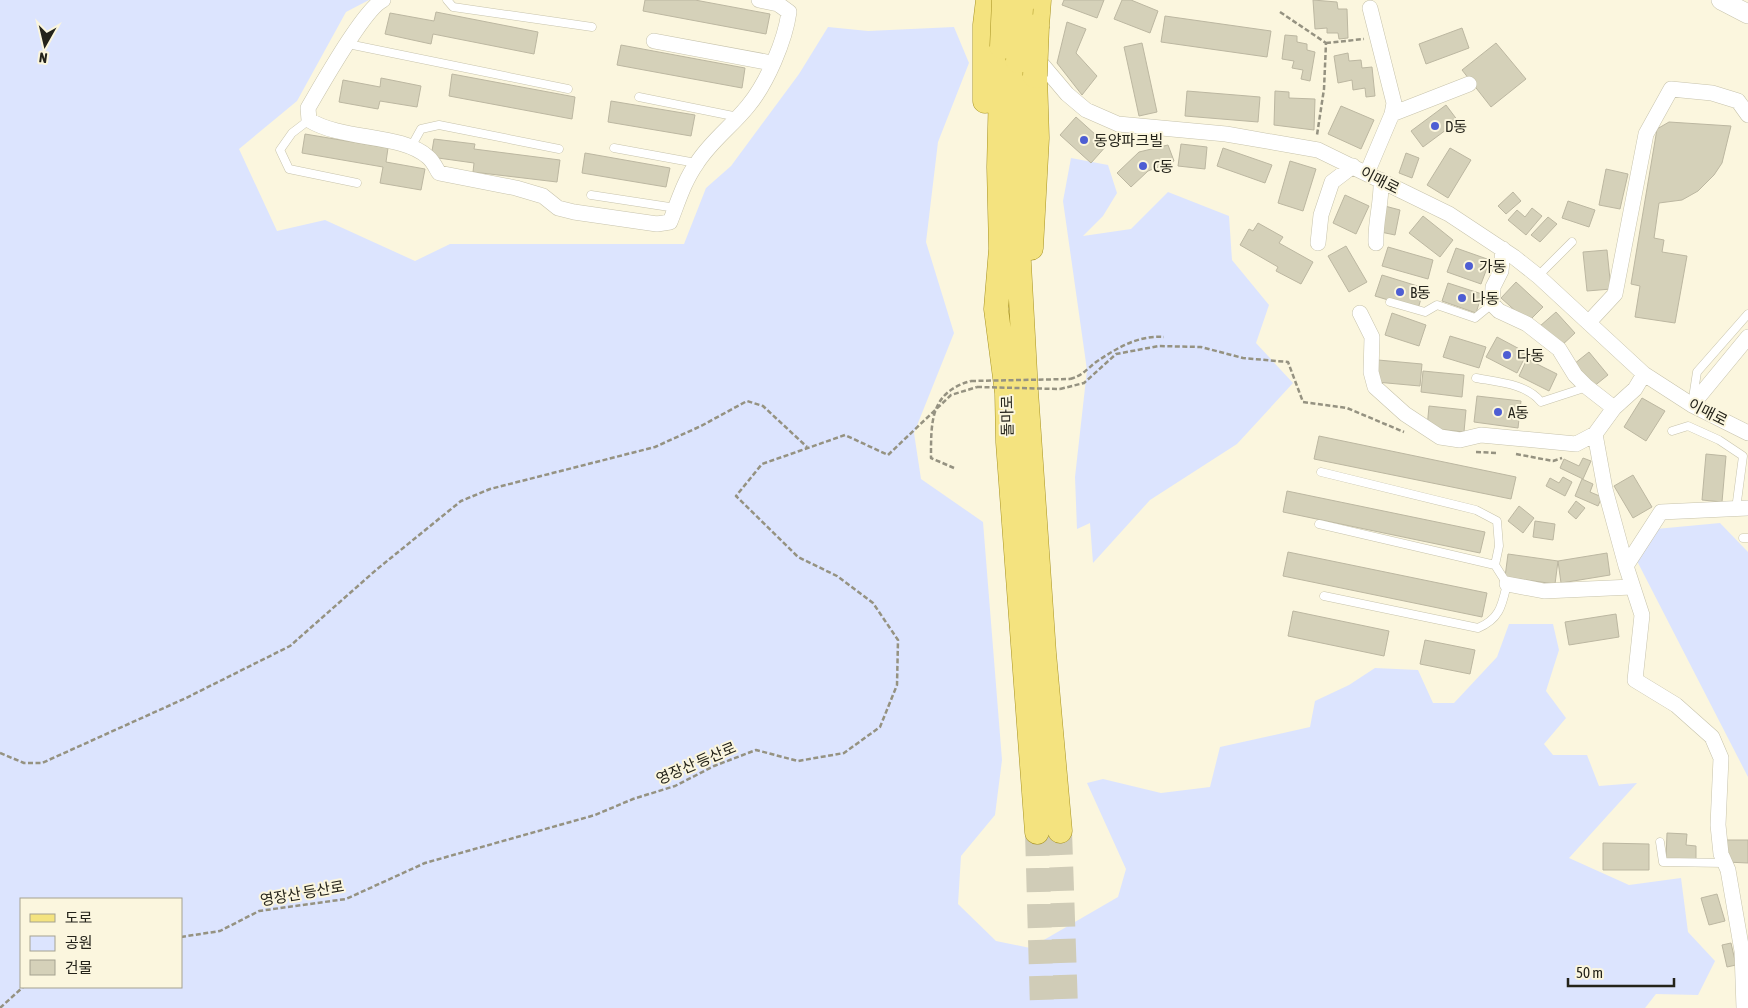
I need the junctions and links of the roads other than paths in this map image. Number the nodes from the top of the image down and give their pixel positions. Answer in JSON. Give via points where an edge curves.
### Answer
{"nodes":[{"id":1,"x":383,"y":0,"type":"edge"},
{"id":2,"x":447,"y":0,"type":"edge"},
{"id":3,"x":759,"y":0,"type":"edge"},
{"id":4,"x":988,"y":0,"type":"edge"},
{"id":5,"x":992,"y":0,"type":"edge"},
{"id":6,"x":1721,"y":0,"type":"edge"},
{"id":7,"x":1022,"y":2,"type":"edge"},
{"id":8,"x":1370,"y":8,"type":"dead end"},
{"id":9,"x":1748,"y":14,"type":"edge"},
{"id":10,"x":592,"y":27,"type":"dead end"},
{"id":11,"x":654,"y":41,"type":"dead end"},
{"id":12,"x":348,"y":44,"type":"junction"},
{"id":13,"x":1010,"y":60,"type":"junction"},
{"id":14,"x":772,"y":63,"type":"junction"},
{"id":15,"x":1469,"y":84,"type":"dead end"},
{"id":16,"x":568,"y":89,"type":"dead end"},
{"id":17,"x":638,"y":97,"type":"dead end"},
{"id":18,"x":1392,"y":114,"type":"junction"},
{"id":19,"x":1748,"y":116,"type":"edge"},
{"id":20,"x":738,"y":117,"type":"junction"},
{"id":21,"x":309,"y":120,"type":"junction"},
{"id":22,"x":411,"y":147,"type":"junction"},
{"id":23,"x":614,"y":148,"type":"dead end"},
{"id":24,"x":558,"y":149,"type":"dead end"},
{"id":25,"x":696,"y":163,"type":"junction"},
{"id":26,"x":1353,"y":166,"type":"junction"},
{"id":27,"x":1367,"y":173,"type":"junction"},
{"id":28,"x":1380,"y":180,"type":"junction"},
{"id":29,"x":357,"y":183,"type":"dead end"},
{"id":30,"x":591,"y":195,"type":"dead end"},
{"id":31,"x":676,"y":208,"type":"junction"},
{"id":32,"x":1572,"y":242,"type":"dead end"},
{"id":33,"x":1318,"y":243,"type":"dead end"},
{"id":34,"x":1376,"y":243,"type":"dead end"},
{"id":35,"x":1503,"y":249,"type":"junction"},
{"id":36,"x":1538,"y":276,"type":"junction"},
{"id":37,"x":1390,"y":302,"type":"dead end"},
{"id":38,"x":1492,"y":304,"type":"junction"},
{"id":39,"x":1360,"y":313,"type":"dead end"},
{"id":40,"x":1748,"y":314,"type":"edge"},
{"id":41,"x":1589,"y":322,"type":"junction"},
{"id":42,"x":1748,"y":337,"type":"edge"},
{"id":43,"x":1644,"y":374,"type":"junction"},
{"id":44,"x":1476,"y":378,"type":"dead end"},
{"id":45,"x":1587,"y":387,"type":"junction"},
{"id":46,"x":1692,"y":405,"type":"junction"},
{"id":47,"x":1614,"y":408,"type":"junction"},
{"id":48,"x":1672,"y":432,"type":"dead end"},
{"id":49,"x":1748,"y":433,"type":"edge"},
{"id":50,"x":1595,"y":434,"type":"junction"},
{"id":51,"x":1321,"y":472,"type":"dead end"},
{"id":52,"x":1742,"y":508,"type":"edge"},
{"id":53,"x":1319,"y":524,"type":"dead end"},
{"id":54,"x":1494,"y":566,"type":"junction"},
{"id":55,"x":1626,"y":566,"type":"junction"},
{"id":56,"x":1507,"y":584,"type":"junction"},
{"id":57,"x":1632,"y":587,"type":"junction"},
{"id":58,"x":1324,"y":596,"type":"dead end"},
{"id":59,"x":1060,"y":831,"type":"tunnel mouth"},
{"id":60,"x":1037,"y":832,"type":"tunnel mouth"},
{"id":61,"x":1660,"y":842,"type":"dead end"},
{"id":62,"x":1725,"y":863,"type":"junction"},
{"id":63,"x":1744,"y":1008,"type":"edge"}],
"edges":[{"from":1,"to":12,"type":"street","via":[[377,3]]},
{"from":2,"to":10,"type":"lane","via":[[452,8]]},
{"from":3,"to":14,"type":"street","via":[[778,4],[789,12],[787,27]]},
{"from":4,"to":13,"type":"main road"},
{"from":5,"to":26,"type":"street","name":"이매로","via":[[1067,94],[1096,115],[1118,124],[1226,134],[1314,149]]},
{"from":6,"to":9,"type":"street"},
{"from":7,"to":13,"type":"main road","name":"돌마로","bridge":true},
{"from":7,"to":13,"type":"main road","bridge":true,"via":[[1037,26]]},
{"from":8,"to":18,"type":"street","via":[[1394,103]]},
{"from":11,"to":14,"type":"street"},
{"from":12,"to":16,"type":"lane"},
{"from":12,"to":21,"type":"street","via":[[308,108]]},
{"from":13,"to":59,"type":"main road","name":"돌마로","via":[[1037,138],[1024,335],[1036,544]]},
{"from":13,"to":60,"type":"main road","name":"돌마로","via":[[999,167],[1000,249],[996,309],[1007,394]]},
{"from":14,"to":20,"type":"street","via":[[749,106]]},
{"from":15,"to":18,"type":"street"},
{"from":17,"to":20,"type":"lane"},
{"from":18,"to":27,"type":"street"},
{"from":19,"to":41,"type":"street","via":[[1738,101],[1712,93],[1671,89],[1646,134],[1615,294]]},
{"from":20,"to":25,"type":"street"},
{"from":21,"to":22,"type":"street","via":[[333,132]]},
{"from":21,"to":29,"type":"lane","via":[[292,133],[280,150],[289,169]]},
{"from":22,"to":24,"type":"lane","via":[[420,129],[439,125]]},
{"from":22,"to":31,"type":"street","via":[[429,158],[440,173],[516,188],[543,196],[558,208],[574,212],[657,224],[670,222]]},
{"from":23,"to":25,"type":"lane"},
{"from":25,"to":31,"type":"street","via":[[682,188]]},
{"from":26,"to":27,"type":"street","name":"이매로"},
{"from":26,"to":33,"type":"street","via":[[1332,182],[1321,215]]},
{"from":27,"to":28,"type":"street","name":"이매로"},
{"from":28,"to":34,"type":"street"},
{"from":28,"to":35,"type":"street","name":"이매로","via":[[1449,214]]},
{"from":30,"to":31,"type":"lane"},
{"from":32,"to":36,"type":"lane"},
{"from":35,"to":36,"type":"street","name":"이매로"},
{"from":35,"to":38,"type":"street"},
{"from":36,"to":41,"type":"street","name":"이매로"},
{"from":37,"to":38,"type":"lane","via":[[1425,312],[1437,304],[1476,318]]},
{"from":38,"to":45,"type":"street","via":[[1499,311],[1527,324],[1558,349]]},
{"from":39,"to":50,"type":"street","via":[[1372,337],[1371,372],[1375,388],[1440,438],[1460,440],[1481,435],[1576,444]]},
{"from":40,"to":46,"type":"lane","via":[[1698,372]]},
{"from":41,"to":43,"type":"street","name":"이매로"},
{"from":42,"to":46,"type":"street"},
{"from":43,"to":46,"type":"street","name":"이매로"},
{"from":43,"to":47,"type":"street","via":[[1635,389]]},
{"from":44,"to":45,"type":"lane","via":[[1534,393],[1541,402]]},
{"from":45,"to":47,"type":"street"},
{"from":46,"to":49,"type":"street","name":"이매로"},
{"from":47,"to":50,"type":"street"},
{"from":48,"to":52,"type":"lane","via":[[1688,426],[1743,456]]},
{"from":50,"to":55,"type":"street","via":[[1605,489]]},
{"from":51,"to":54,"type":"lane","via":[[1476,510],[1497,521],[1499,546]]},
{"from":52,"to":55,"type":"street","via":[[1661,512]]},
{"from":53,"to":54,"type":"lane"},
{"from":54,"to":56,"type":"lane"},
{"from":55,"to":57,"type":"street"},
{"from":56,"to":57,"type":"street","via":[[1544,591]]},
{"from":56,"to":58,"type":"lane","via":[[1502,607],[1490,623],[1478,628]]},
{"from":57,"to":62,"type":"street","via":[[1642,615],[1635,680],[1676,705],[1712,737],[1720,758],[1718,825]]},
{"from":61,"to":62,"type":"lane","via":[[1663,862]]},
{"from":62,"to":63,"type":"street","via":[[1742,952]]}]}
